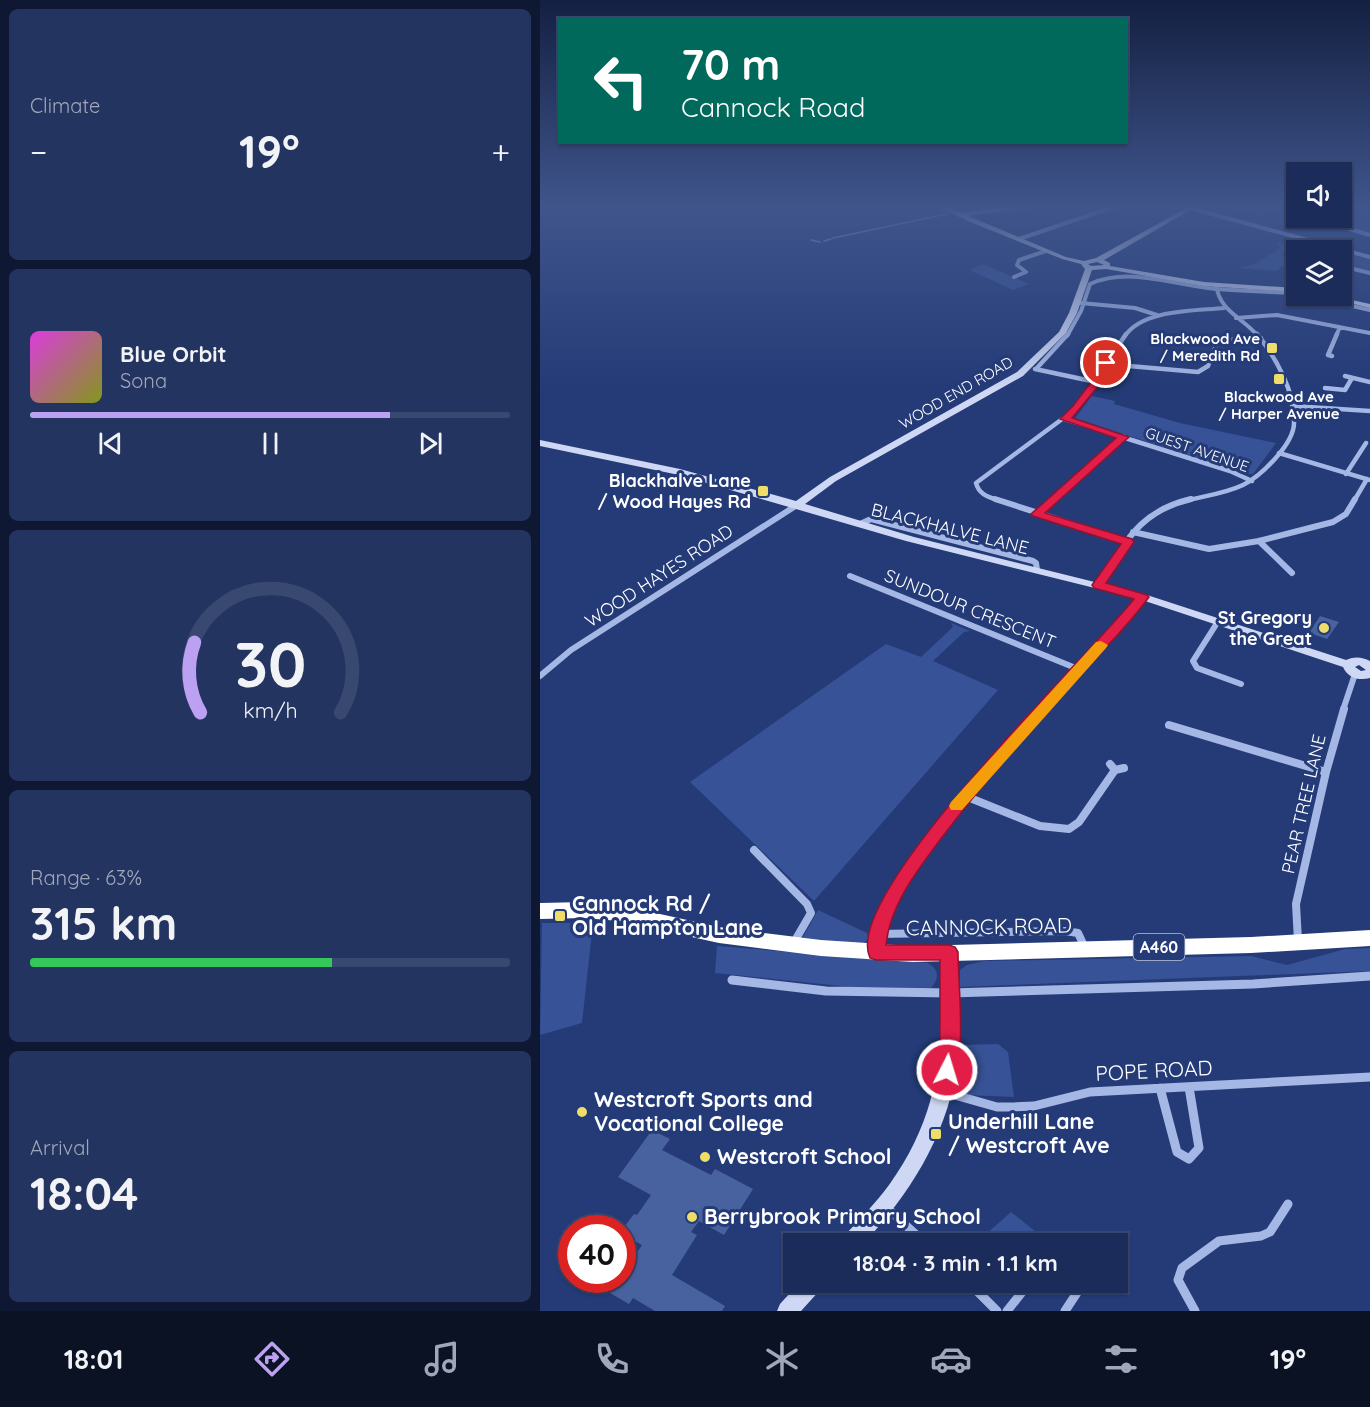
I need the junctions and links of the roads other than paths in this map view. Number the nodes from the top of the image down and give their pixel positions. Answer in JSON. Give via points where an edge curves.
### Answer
{"nodes":[{"id":1,"x":1019,"y":266,"type":"edge"},
{"id":2,"x":1087,"y":266,"type":"edge"},
{"id":3,"x":1098,"y":266,"type":"edge"},
{"id":4,"x":1106,"y":267,"type":"joint"},
{"id":5,"x":1352,"y":269,"type":"edge"},
{"id":6,"x":1370,"y":273,"type":"edge"},
{"id":7,"x":1014,"y":277,"type":"dead end"},
{"id":8,"x":1216,"y":287,"type":"junction"},
{"id":9,"x":1286,"y":291,"type":"edge"},
{"id":10,"x":1080,"y":303,"type":"junction"},
{"id":11,"x":1352,"y":303,"type":"edge"},
{"id":12,"x":1352,"y":304,"type":"edge"},
{"id":13,"x":1224,"y":308,"type":"junction"},
{"id":14,"x":1370,"y":308,"type":"edge"},
{"id":15,"x":1156,"y":315,"type":"junction"},
{"id":16,"x":1236,"y":318,"type":"junction"},
{"id":17,"x":1340,"y":327,"type":"junction"},
{"id":18,"x":1370,"y":333,"type":"edge"},
{"id":19,"x":1261,"y":338,"type":"junction"},
{"id":20,"x":1332,"y":356,"type":"dead end"},
{"id":21,"x":1106,"y":363,"type":"junction"},
{"id":22,"x":1032,"y":368,"type":"junction"},
{"id":23,"x":1345,"y":376,"type":"dead end"},
{"id":24,"x":1352,"y":378,"type":"junction"},
{"id":25,"x":1096,"y":382,"type":"junction"},
{"id":26,"x":1370,"y":382,"type":"edge"},
{"id":27,"x":1325,"y":388,"type":"dead end"},
{"id":28,"x":1292,"y":406,"type":"junction"},
{"id":29,"x":1370,"y":411,"type":"edge"},
{"id":30,"x":1065,"y":419,"type":"junction"},
{"id":31,"x":1124,"y":437,"type":"junction"},
{"id":32,"x":1359,"y":440,"type":"dead end"},
{"id":33,"x":540,"y":443,"type":"edge"},
{"id":34,"x":1368,"y":443,"type":"edge"},
{"id":35,"x":1279,"y":453,"type":"junction"},
{"id":36,"x":1346,"y":474,"type":"junction"},
{"id":37,"x":1368,"y":480,"type":"edge"},
{"id":38,"x":1252,"y":482,"type":"junction"},
{"id":39,"x":797,"y":505,"type":"junction"},
{"id":40,"x":1037,"y":514,"type":"junction"},
{"id":41,"x":1133,"y":532,"type":"junction"},
{"id":42,"x":1259,"y":541,"type":"junction"},
{"id":43,"x":1128,"y":542,"type":"junction"},
{"id":44,"x":1292,"y":573,"type":"dead end"},
{"id":45,"x":850,"y":576,"type":"dead end"},
{"id":46,"x":1098,"y":585,"type":"junction"},
{"id":47,"x":1143,"y":597,"type":"junction"},
{"id":48,"x":1217,"y":623,"type":"junction"},
{"id":49,"x":1367,"y":661,"type":"edge"},
{"id":50,"x":1078,"y":669,"type":"junction"},
{"id":51,"x":1351,"y":669,"type":"junction"},
{"id":52,"x":1370,"y":673,"type":"edge"},
{"id":53,"x":540,"y":676,"type":"edge"},
{"id":54,"x":1241,"y":684,"type":"dead end"},
{"id":55,"x":1169,"y":725,"type":"dead end"},
{"id":56,"x":1124,"y":768,"type":"dead end"},
{"id":57,"x":1326,"y":772,"type":"junction"},
{"id":58,"x":965,"y":795,"type":"junction"},
{"id":59,"x":754,"y":850,"type":"dead end"},
{"id":60,"x":540,"y":911,"type":"edge"},
{"id":61,"x":1370,"y":938,"type":"edge"},
{"id":62,"x":877,"y":943,"type":"junction"},
{"id":63,"x":1298,"y":943,"type":"junction"},
{"id":64,"x":793,"y":945,"type":"junction"},
{"id":65,"x":1086,"y":949,"type":"junction"},
{"id":66,"x":949,"y":952,"type":"junction"},
{"id":67,"x":1370,"y":976,"type":"edge"},
{"id":68,"x":732,"y":980,"type":"dead end"},
{"id":69,"x":950,"y":993,"type":"junction"},
{"id":70,"x":1370,"y":1077,"type":"edge"},
{"id":71,"x":1189,"y":1087,"type":"junction"},
{"id":72,"x":1160,"y":1088,"type":"junction"},
{"id":73,"x":943,"y":1092,"type":"junction"},
{"id":74,"x":1288,"y":1204,"type":"dead end"},
{"id":75,"x":885,"y":1206,"type":"junction"},
{"id":76,"x":860,"y":1233,"type":"edge"},
{"id":77,"x":914,"y":1233,"type":"edge"},
{"id":78,"x":804,"y":1293,"type":"edge"},
{"id":79,"x":979,"y":1293,"type":"edge"},
{"id":80,"x":1021,"y":1293,"type":"edge"},
{"id":81,"x":1077,"y":1293,"type":"edge"},
{"id":82,"x":787,"y":1311,"type":"edge"},
{"id":83,"x":997,"y":1311,"type":"edge"},
{"id":84,"x":1007,"y":1311,"type":"edge"},
{"id":85,"x":1065,"y":1311,"type":"edge"},
{"id":86,"x":1195,"y":1311,"type":"edge"}],
"edges":[{"from":1,"to":7,"type":"street","via":[[1026,272]]},
{"from":2,"to":10,"type":"street","name":"WOOD END ROAD"},
{"from":3,"to":4,"type":"street"},
{"from":4,"to":8,"type":"street"},
{"from":5,"to":6,"type":"street"},
{"from":8,"to":9,"type":"street"},
{"from":8,"to":10,"type":"street","via":[[1122,276],[1092,282]]},
{"from":8,"to":13,"type":"street"},
{"from":10,"to":15,"type":"street","via":[[1135,308]]},
{"from":10,"to":22,"type":"street","name":"WOOD END ROAD","via":[[1062,333]]},
{"from":11,"to":14,"type":"street"},
{"from":12,"to":14,"type":"street"},
{"from":13,"to":15,"type":"street"},
{"from":13,"to":16,"type":"street"},
{"from":15,"to":21,"type":"street","via":[[1129,330]]},
{"from":16,"to":17,"type":"street","via":[[1277,315]]},
{"from":16,"to":19,"type":"street"},
{"from":17,"to":18,"type":"street"},
{"from":17,"to":20,"type":"street","via":[[1328,355]]},
{"from":19,"to":21,"type":"street","via":[[1217,343],[1208,366],[1198,372]]},
{"from":19,"to":28,"type":"street","via":[[1289,392]]},
{"from":21,"to":25,"type":"street"},
{"from":22,"to":25,"type":"street"},
{"from":22,"to":39,"type":"street","name":"WOOD END ROAD","via":[[833,479]]},
{"from":23,"to":24,"type":"street"},
{"from":24,"to":26,"type":"street"},
{"from":24,"to":27,"type":"street","via":[[1345,390]]},
{"from":25,"to":30,"type":"street"},
{"from":28,"to":29,"type":"street"},
{"from":28,"to":35,"type":"street","via":[[1295,424]]},
{"from":30,"to":31,"type":"street","name":"GUEST AVENUE"},
{"from":30,"to":40,"type":"street","via":[[976,483],[978,490],[988,497]]},
{"from":31,"to":38,"type":"street","name":"GUEST AVENUE","via":[[1230,471]]},
{"from":31,"to":40,"type":"street"},
{"from":32,"to":34,"type":"street"},
{"from":33,"to":39,"type":"street","name":"BLACKHALVE LANE","via":[[680,472]]},
{"from":34,"to":36,"type":"street"},
{"from":35,"to":36,"type":"street"},
{"from":35,"to":38,"type":"street"},
{"from":36,"to":37,"type":"street"},
{"from":37,"to":42,"type":"street","via":[[1346,514],[1333,522]]},
{"from":38,"to":41,"type":"street","via":[[1168,506],[1150,515]]},
{"from":39,"to":46,"type":"street","name":"BLACKHALVE LANE","via":[[927,543]]},
{"from":39,"to":53,"type":"street","name":"WOOD HAYES ROAD","via":[[571,650]]},
{"from":40,"to":43,"type":"street"},
{"from":41,"to":42,"type":"street","via":[[1209,549]]},
{"from":41,"to":43,"type":"street"},
{"from":42,"to":44,"type":"street"},
{"from":43,"to":46,"type":"street"},
{"from":45,"to":50,"type":"street","name":"SUNDOUR CRESCENT"},
{"from":46,"to":47,"type":"street","name":"BLACKHALVE LANE"},
{"from":47,"to":48,"type":"street","name":"BLACKHALVE LANE"},
{"from":47,"to":50,"type":"street"},
{"from":48,"to":51,"type":"street","name":"BLACKHALVE LANE"},
{"from":48,"to":54,"type":"street","via":[[1193,661],[1197,668]]},
{"from":49,"to":51,"type":"street","via":[[1352,662]]},
{"from":50,"to":58,"type":"street"},
{"from":51,"to":52,"type":"street","via":[[1363,676]]},
{"from":51,"to":57,"type":"street","name":"PEAR TREE LANE"},
{"from":55,"to":57,"type":"street"},
{"from":56,"to":58,"type":"street","via":[[1113,767],[1079,822],[1069,829],[1040,826]]},
{"from":57,"to":63,"type":"street","name":"PEAR TREE LANE","via":[[1294,916]]},
{"from":58,"to":62,"type":"street","via":[[915,861],[886,912]]},
{"from":59,"to":64,"type":"street","via":[[807,904],[811,913]]},
{"from":60,"to":64,"type":"highway","name":"CANNOCK ROAD","number":"A460","via":[[619,913],[719,935]]},
{"from":61,"to":63,"type":"highway","name":"CANNOCK ROAD","number":"A460"},
{"from":62,"to":64,"type":"highway","name":"CANNOCK ROAD","number":"A460"},
{"from":62,"to":65,"type":"street","via":[[1065,931],[1078,933]]},
{"from":62,"to":66,"type":"highway","name":"CANNOCK ROAD","number":"A460"},
{"from":63,"to":65,"type":"highway","name":"CANNOCK ROAD","number":"A460"},
{"from":65,"to":66,"type":"highway","name":"CANNOCK ROAD","number":"A460"},
{"from":66,"to":69,"type":"street"},
{"from":67,"to":69,"type":"street","via":[[1253,984]]},
{"from":68,"to":69,"type":"street","via":[[826,991]]},
{"from":69,"to":73,"type":"street","via":[[950,1040]]},
{"from":70,"to":71,"type":"street","name":"POPE ROAD"},
{"from":71,"to":72,"type":"street","name":"POPE ROAD"},
{"from":71,"to":72,"type":"street","via":[[1199,1148],[1189,1159],[1177,1152]]},
{"from":72,"to":73,"type":"street","name":"POPE ROAD","via":[[1090,1092],[1034,1106],[1013,1107],[997,1107]]},
{"from":73,"to":75,"type":"street","via":[[911,1167]]},
{"from":74,"to":86,"type":"street","via":[[1270,1232],[1220,1241],[1182,1268],[1178,1280]]},
{"from":75,"to":76,"type":"street"},
{"from":75,"to":77,"type":"street"},
{"from":78,"to":82,"type":"street"},
{"from":79,"to":83,"type":"street"},
{"from":80,"to":84,"type":"street"},
{"from":81,"to":85,"type":"street"}]}
